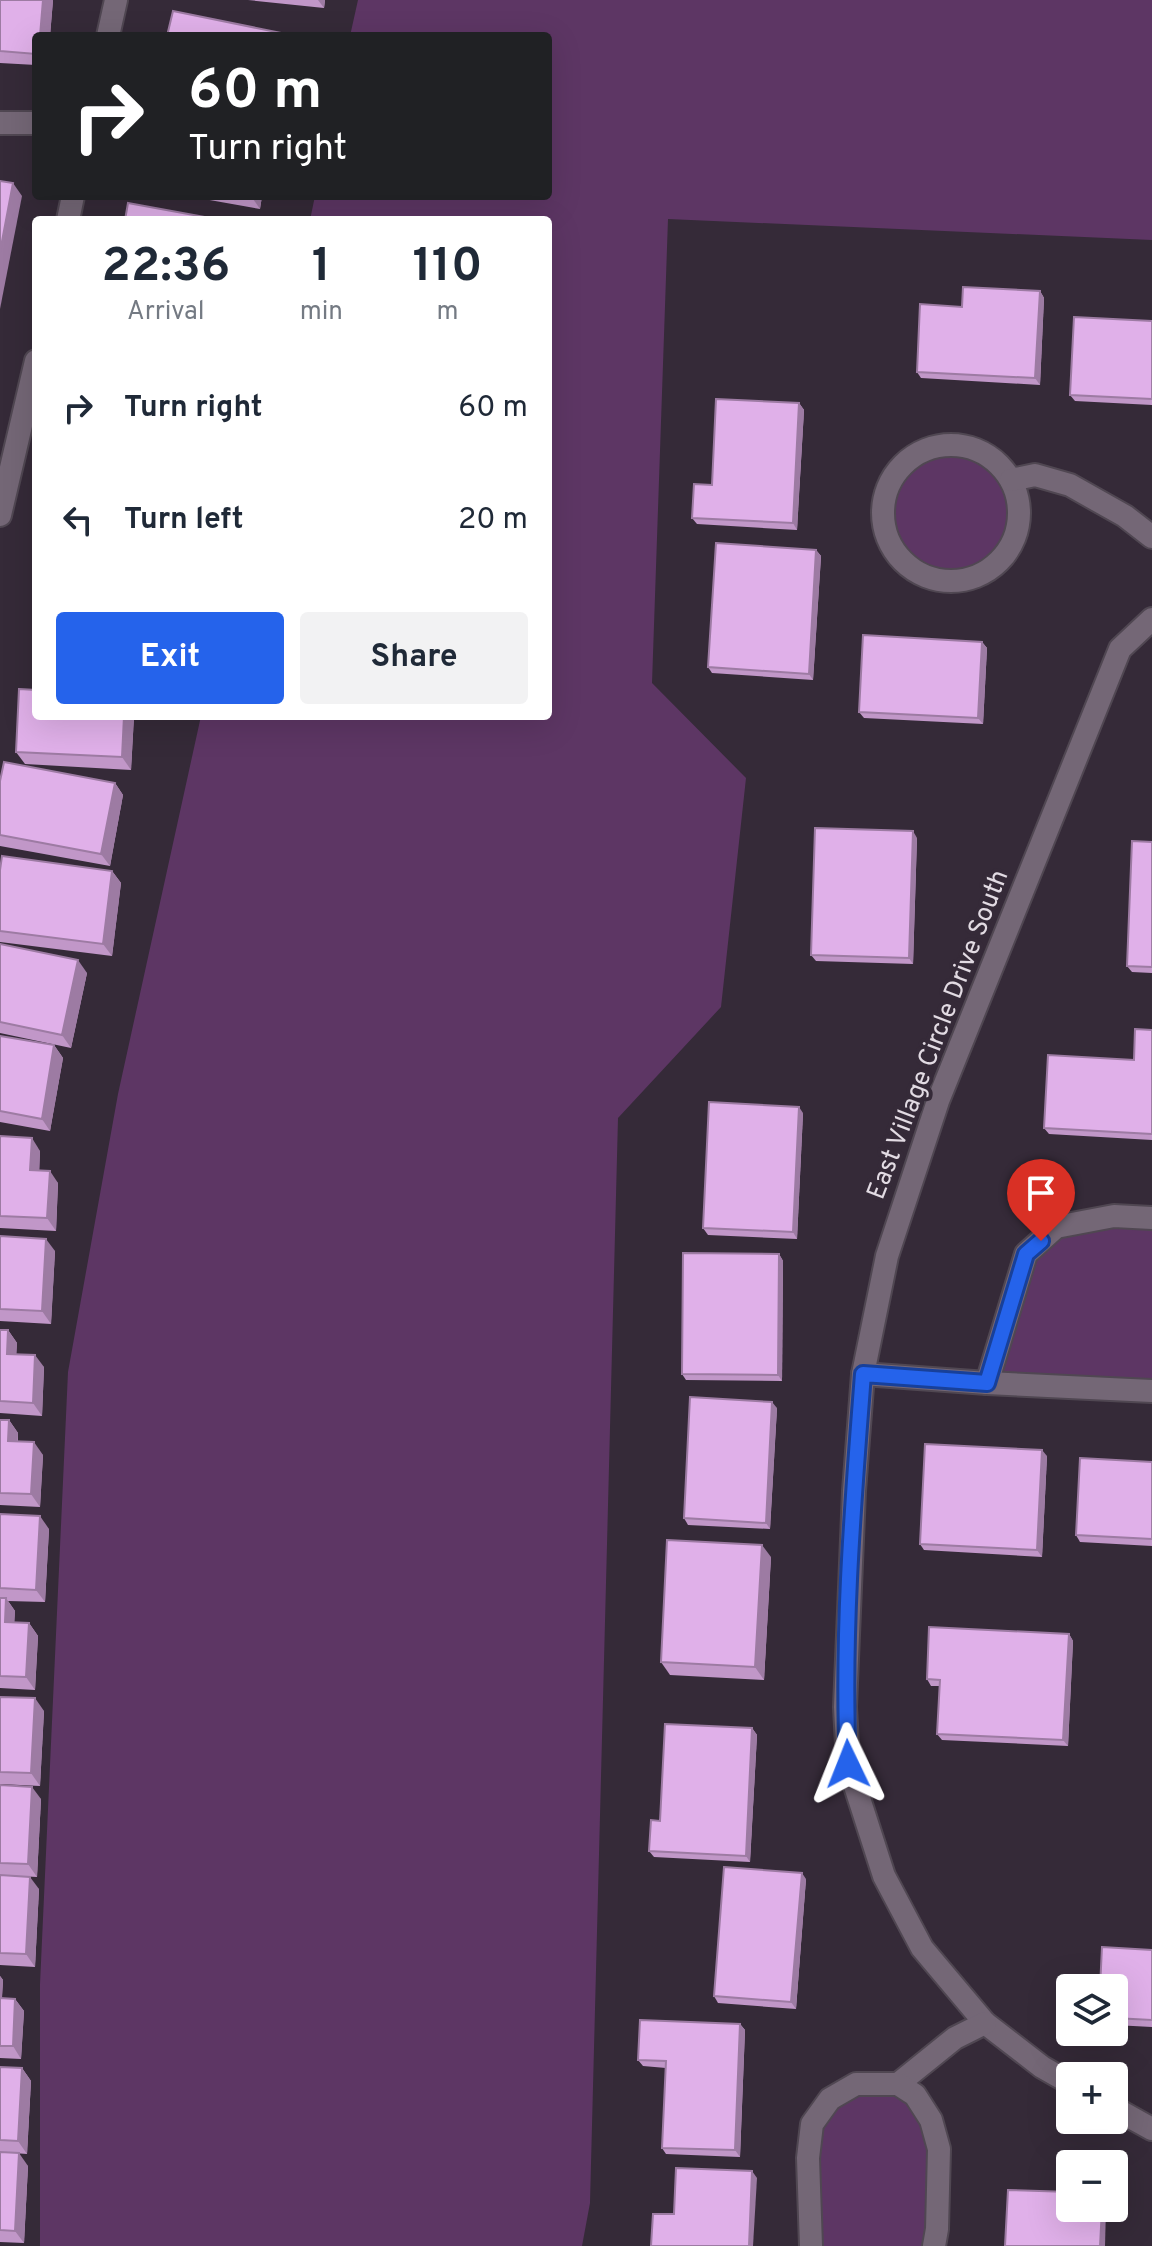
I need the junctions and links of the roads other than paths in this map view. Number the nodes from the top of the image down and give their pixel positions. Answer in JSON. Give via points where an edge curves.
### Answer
{"nodes":[{"id":1,"x":116,"y":0,"type":"edge"},
{"id":2,"x":109,"y":32,"type":"edge"},
{"id":3,"x":0,"y":123,"type":"edge"},
{"id":4,"x":32,"y":123,"type":"edge"},
{"id":5,"x":32,"y":378,"type":"edge"},
{"id":6,"x":1011,"y":480,"type":"junction"},
{"id":7,"x":0,"y":515,"type":"edge"},
{"id":8,"x":1152,"y":537,"type":"edge"},
{"id":9,"x":1152,"y":619,"type":"edge"},
{"id":10,"x":1152,"y":1218,"type":"edge"},
{"id":11,"x":863,"y":1374,"type":"junction"},
{"id":12,"x":987,"y":1383,"type":"junction"},
{"id":13,"x":1152,"y":1391,"type":"edge"},
{"id":14,"x":985,"y":2023,"type":"junction"},
{"id":15,"x":1056,"y":2075,"type":"edge"},
{"id":16,"x":898,"y":2084,"type":"junction"},
{"id":17,"x":1128,"y":2116,"type":"edge"},
{"id":18,"x":1152,"y":2129,"type":"edge"},
{"id":19,"x":811,"y":2246,"type":"edge"},
{"id":20,"x":934,"y":2246,"type":"edge"}],
"edges":[{"from":1,"to":2,"type":"street"},
{"from":3,"to":4,"type":"street"},
{"from":5,"to":7,"type":"street"},
{"from":6,"to":6,"type":"street","via":[[977,449],[946,445],[917,453],[887,489],[883,516],[888,540],[913,570],[937,580],[986,572],[1015,538],[1019,508]]},
{"from":6,"to":8,"type":"street","via":[[1035,475],[1070,485]]},
{"from":9,"to":11,"type":"street","name":"East Village Circle Drive South","via":[[1120,649],[938,1101],[887,1256]]},
{"from":10,"to":12,"type":"street","via":[[1114,1216],[1056,1227],[1026,1254]]},
{"from":11,"to":12,"type":"street"},
{"from":11,"to":14,"type":"street","name":"East Village Circle Drive South","via":[[846,1691],[848,1764],[884,1876],[922,1948]]},
{"from":12,"to":13,"type":"street"},
{"from":14,"to":15,"type":"street","name":"East Village Circle Drive South"},
{"from":14,"to":16,"type":"street","via":[[955,2038]]},
{"from":16,"to":19,"type":"street","via":[[856,2084],[830,2099],[812,2124]]},
{"from":16,"to":20,"type":"street","via":[[915,2095],[931,2120],[939,2149]]},
{"from":17,"to":18,"type":"street"}]}
